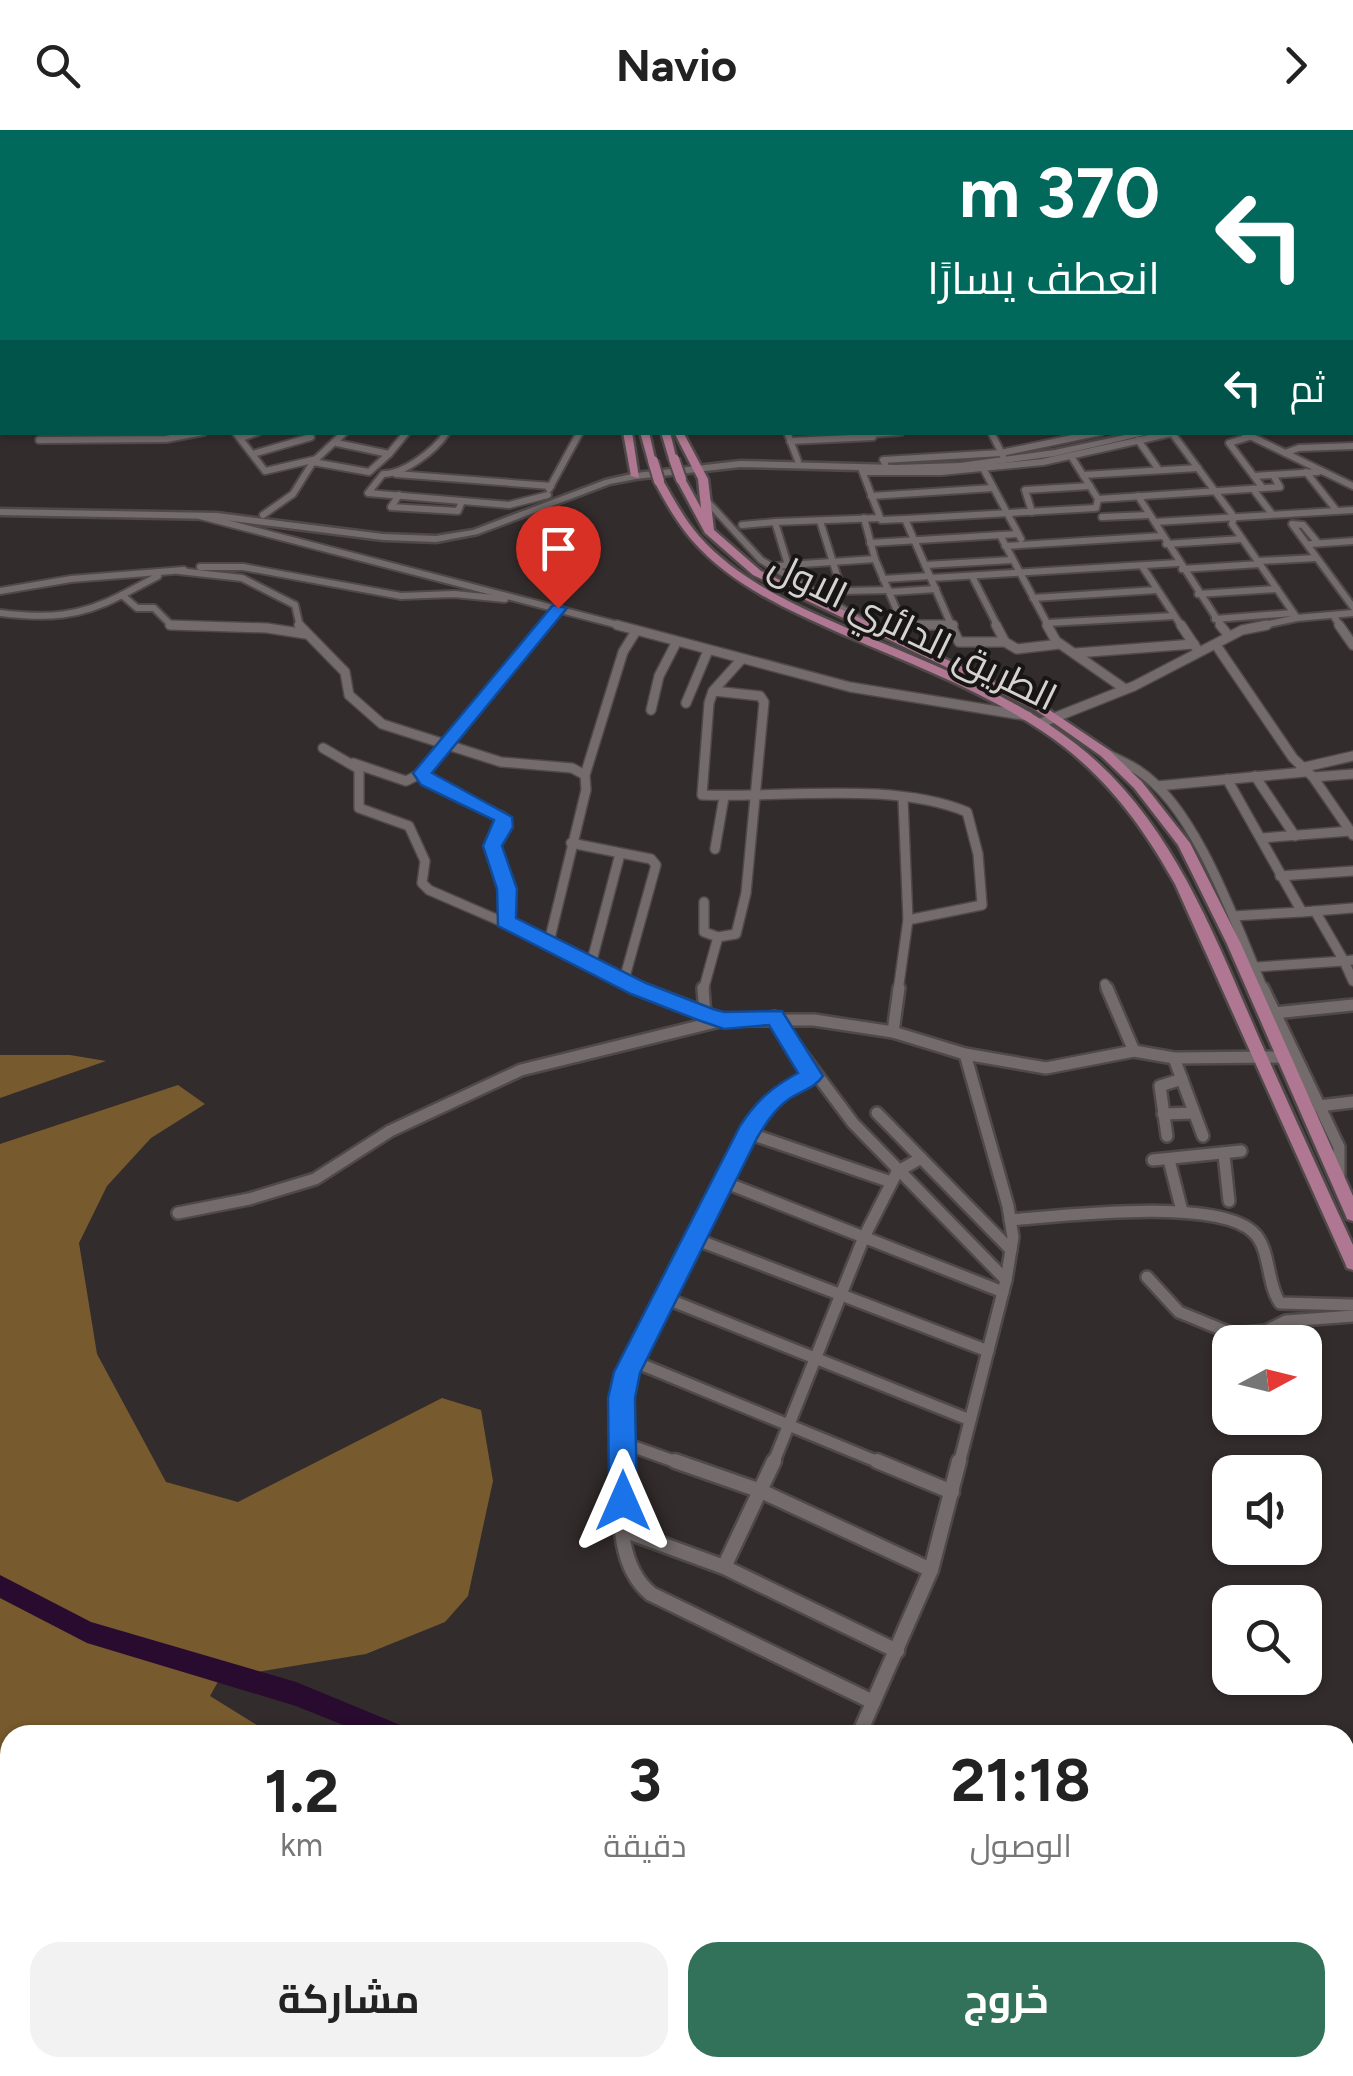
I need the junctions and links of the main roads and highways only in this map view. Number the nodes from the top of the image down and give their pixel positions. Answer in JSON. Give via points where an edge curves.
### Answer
{"nodes":[{"id":1,"x":628,"y":435,"type":"edge"},
{"id":2,"x":645,"y":435,"type":"edge"},
{"id":3,"x":666,"y":435,"type":"edge"},
{"id":4,"x":679,"y":435,"type":"edge"},
{"id":5,"x":1110,"y":435,"type":"edge"},
{"id":6,"x":1137,"y":435,"type":"edge"},
{"id":7,"x":694,"y":465,"type":"junction"},
{"id":8,"x":866,"y":468,"type":"junction"},
{"id":9,"x":635,"y":472,"type":"junction"},
{"id":10,"x":551,"y":498,"type":"junction"},
{"id":11,"x":72,"y":509,"type":"junction"},
{"id":12,"x":0,"y":510,"type":"edge"},
{"id":13,"x":709,"y":531,"type":"junction"},
{"id":14,"x":1042,"y":718,"type":"junction"},
{"id":15,"x":1158,"y":807,"type":"junction"},
{"id":16,"x":1138,"y":812,"type":"junction"},
{"id":17,"x":1212,"y":899,"type":"junction"},
{"id":18,"x":1189,"y":900,"type":"junction"},
{"id":19,"x":1330,"y":1163,"type":"junction"},
{"id":20,"x":1308,"y":1165,"type":"junction"},
{"id":21,"x":1353,"y":1214,"type":"edge"},
{"id":22,"x":1353,"y":1263,"type":"edge"}],
"edges":[{"from":1,"to":9,"type":"main road"},
{"from":2,"to":14,"type":"main road","name":"الطريق الدائري الاول","bridge":true,"via":[[682,526],[741,579]]},
{"from":3,"to":13,"type":"main road","name":"الطريق الدائري الاول","bridge":true},
{"from":4,"to":7,"type":"main road"},
{"from":5,"to":8,"type":"main road","via":[[1002,455]]},
{"from":6,"to":8,"type":"main road","via":[[990,463]]},
{"from":7,"to":8,"type":"main road"},
{"from":7,"to":8,"type":"main road","via":[[798,461]]},
{"from":7,"to":9,"type":"main road"},
{"from":7,"to":13,"type":"main road","via":[[704,479]]},
{"from":9,"to":10,"type":"main road"},
{"from":10,"to":11,"type":"main road","via":[[442,533],[262,515]]},
{"from":10,"to":11,"type":"main road","via":[[475,532],[436,538]]},
{"from":11,"to":12,"type":"main road"},
{"from":13,"to":14,"type":"main road","name":"الطريق الدائري الاول","via":[[757,572]]},
{"from":14,"to":15,"type":"main road","name":"الطريق الدائري الاول","via":[[1104,753]]},
{"from":14,"to":16,"type":"main road","name":"الطريق الدائري الاول"},
{"from":15,"to":16,"type":"main road"},
{"from":15,"to":17,"type":"main road","name":"الطريق الدائري الاول"},
{"from":16,"to":18,"type":"main road","name":"الطريق الدائري الاول"},
{"from":17,"to":18,"type":"main road"},
{"from":17,"to":19,"type":"main road","name":"الطريق الدائري الاول"},
{"from":18,"to":20,"type":"main road","name":"الطريق الدائري الاول"},
{"from":19,"to":20,"type":"main road"},
{"from":19,"to":21,"type":"main road","name":"الطريق الدائري الاول"},
{"from":20,"to":22,"type":"main road","name":"الطريق الدائري الاول"}]}
